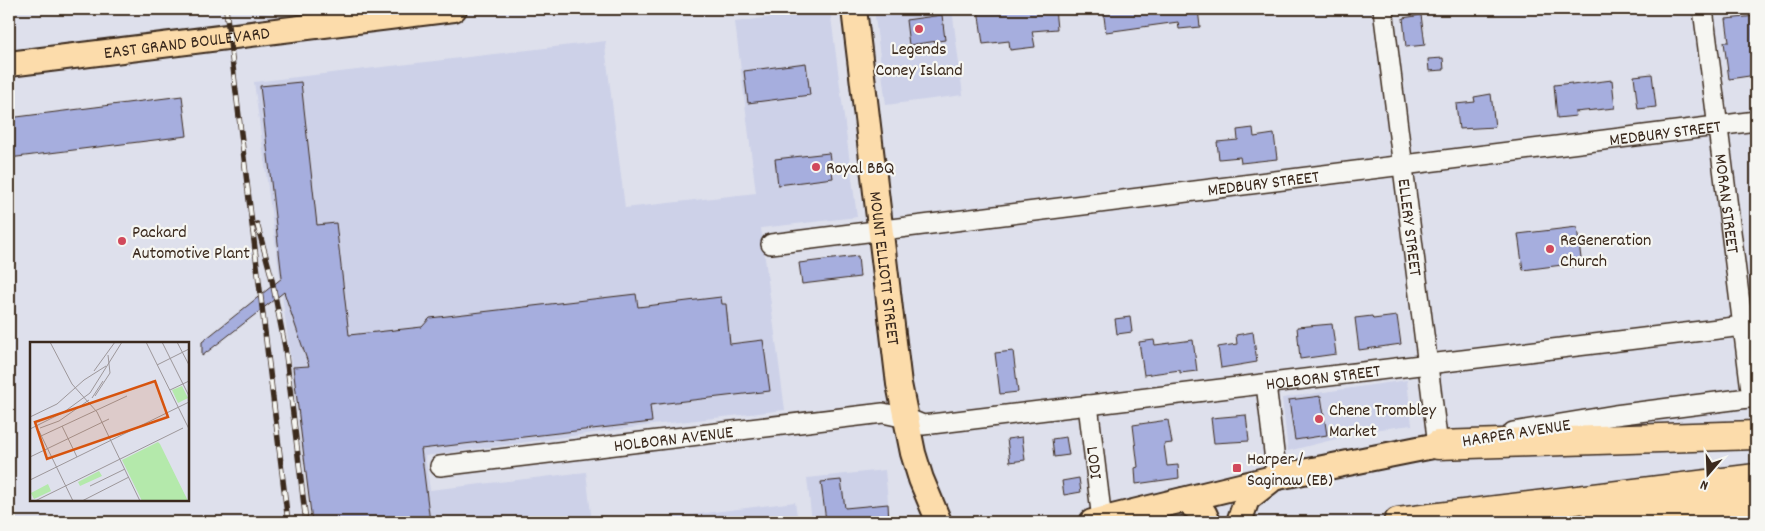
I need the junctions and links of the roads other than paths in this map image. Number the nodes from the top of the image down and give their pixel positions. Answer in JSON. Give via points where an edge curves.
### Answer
{"nodes":[{"id":1,"x":454,"y":9,"type":"edge"},
{"id":2,"x":854,"y":9,"type":"edge"},
{"id":3,"x":1383,"y":9,"type":"edge"},
{"id":4,"x":1703,"y":9,"type":"edge"},
{"id":5,"x":9,"y":64,"type":"edge"},
{"id":6,"x":1756,"y":121,"type":"edge"},
{"id":7,"x":1718,"y":126,"type":"junction"},
{"id":8,"x":1402,"y":166,"type":"junction"},
{"id":9,"x":881,"y":231,"type":"junction"},
{"id":10,"x":771,"y":244,"type":"dead end"},
{"id":11,"x":1743,"y":326,"type":"junction"},
{"id":12,"x":1427,"y":365,"type":"junction"},
{"id":13,"x":1266,"y":384,"type":"junction"},
{"id":14,"x":1754,"y":398,"type":"edge"},
{"id":15,"x":1088,"y":405,"type":"junction"},
{"id":16,"x":906,"y":418,"type":"junction"},
{"id":17,"x":1756,"y":435,"type":"edge"},
{"id":18,"x":1438,"y":445,"type":"junction"},
{"id":19,"x":440,"y":466,"type":"dead end"},
{"id":20,"x":1275,"y":478,"type":"junction"},
{"id":21,"x":1756,"y":478,"type":"edge"},
{"id":22,"x":1184,"y":500,"type":"junction"},
{"id":23,"x":1756,"y":502,"type":"edge"},
{"id":24,"x":1097,"y":521,"type":"edge"},
{"id":25,"x":939,"y":522,"type":"edge"},
{"id":26,"x":1208,"y":522,"type":"edge"},
{"id":27,"x":1238,"y":522,"type":"edge"},
{"id":28,"x":1398,"y":522,"type":"edge"},
{"id":29,"x":1594,"y":522,"type":"edge"}],
"edges":[{"from":1,"to":5,"type":"main road","name":"EAST GRAND BOULEVARD"},
{"from":2,"to":9,"type":"main road","name":"MOUNT ELLIOTT STREET"},
{"from":3,"to":8,"type":"street","name":"ELLERY STREET"},
{"from":4,"to":7,"type":"street","name":"MORAN STREET"},
{"from":6,"to":7,"type":"street","name":"MEDBURY STREET"},
{"from":7,"to":8,"type":"street","name":"MEDBURY STREET"},
{"from":7,"to":11,"type":"street","name":"MORAN STREET"},
{"from":8,"to":9,"type":"street","name":"MEDBURY STREET"},
{"from":8,"to":12,"type":"street","name":"ELLERY STREET"},
{"from":9,"to":10,"type":"street","name":"MEDBURY STREET"},
{"from":9,"to":16,"type":"main road","name":"MOUNT ELLIOTT STREET"},
{"from":11,"to":12,"type":"street","name":"HOLBORN STREET"},
{"from":11,"to":14,"type":"street","name":"MORAN STREET"},
{"from":12,"to":13,"type":"street","name":"HOLBORN STREET"},
{"from":12,"to":18,"type":"street","name":"ELLERY STREET"},
{"from":13,"to":15,"type":"street","name":"HOLBORN STREET"},
{"from":13,"to":20,"type":"street"},
{"from":14,"to":18,"type":"street","name":"HARPER AVENUE","via":[[1615,415]]},
{"from":15,"to":16,"type":"street","name":"HOLBORN STREET","via":[[924,425]]},
{"from":15,"to":24,"type":"street","name":"LODI"},
{"from":16,"to":19,"type":"street","name":"HOLBORN AVENUE","via":[[883,413]]},
{"from":16,"to":25,"type":"main road","name":"MOUNT ELLIOTT STREET","via":[[921,479]]},
{"from":17,"to":18,"type":"highway"},
{"from":18,"to":20,"type":"main road","name":"HARPER AVENUE"},
{"from":20,"to":22,"type":"main road","name":"HARPER AVENUE"},
{"from":20,"to":27,"type":"main road","via":[[1247,498]]},
{"from":21,"to":28,"type":"highway"},
{"from":22,"to":24,"type":"main road","name":"HARPER AVENUE"},
{"from":22,"to":26,"type":"main road","via":[[1204,512]]},
{"from":23,"to":29,"type":"highway"}]}
